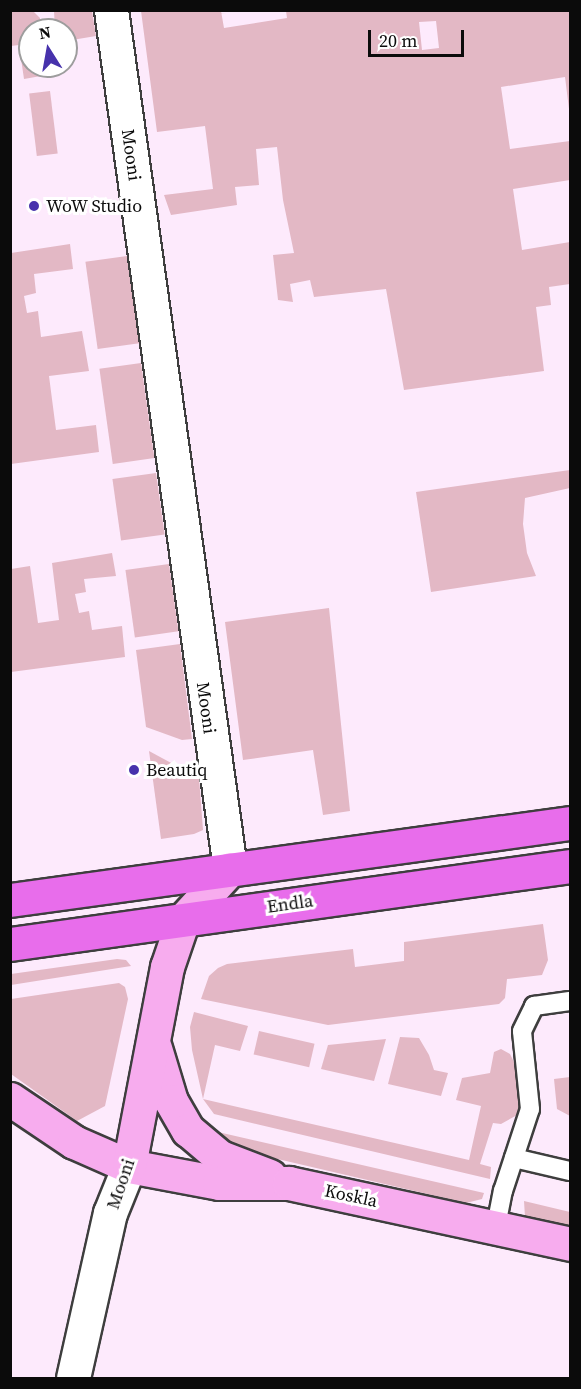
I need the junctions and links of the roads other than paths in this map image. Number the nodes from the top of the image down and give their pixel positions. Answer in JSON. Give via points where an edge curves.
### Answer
{"nodes":[{"id":1,"x":111,"y":10,"type":"edge"},
{"id":2,"x":570,"y":823,"type":"edge"},
{"id":3,"x":570,"y":866,"type":"edge"},
{"id":4,"x":230,"y":869,"type":"junction"},
{"id":5,"x":10,"y":900,"type":"edge"},
{"id":6,"x":183,"y":920,"type":"junction"},
{"id":7,"x":10,"y":944,"type":"edge"},
{"id":8,"x":570,"y":1001,"type":"edge"},
{"id":9,"x":153,"y":1044,"type":"junction"},
{"id":10,"x":10,"y":1099,"type":"edge"},
{"id":11,"x":514,"y":1158,"type":"junction"},
{"id":12,"x":129,"y":1166,"type":"junction"},
{"id":13,"x":570,"y":1171,"type":"edge"},
{"id":14,"x":289,"y":1183,"type":"junction"},
{"id":15,"x":496,"y":1226,"type":"junction"},
{"id":16,"x":570,"y":1244,"type":"edge"},
{"id":17,"x":73,"y":1378,"type":"edge"}],
"edges":[{"from":1,"to":4,"type":"street","name":"Mooni"},
{"from":2,"to":4,"type":"main road"},
{"from":3,"to":6,"type":"main road","name":"Endla"},
{"from":4,"to":5,"type":"main road"},
{"from":4,"to":6,"type":"street","name":"Mooni"},
{"from":6,"to":7,"type":"main road","name":"Endla"},
{"from":6,"to":9,"type":"street","name":"Mooni","via":[[167,967]]},
{"from":8,"to":11,"type":"lane","via":[[534,1006],[522,1032],[530,1109]]},
{"from":9,"to":12,"type":"street","name":"Mooni"},
{"from":9,"to":14,"type":"street","via":[[171,1101],[188,1130],[220,1157]]},
{"from":10,"to":12,"type":"street","name":"Koskla","via":[[74,1142]]},
{"from":11,"to":13,"type":"lane"},
{"from":11,"to":15,"type":"lane"},
{"from":12,"to":14,"type":"street","name":"Koskla","via":[[219,1183]]},
{"from":12,"to":17,"type":"street","name":"Mooni","via":[[110,1213]]},
{"from":14,"to":15,"type":"street","name":"Koskla"},
{"from":15,"to":16,"type":"street","name":"Koskla"}]}
